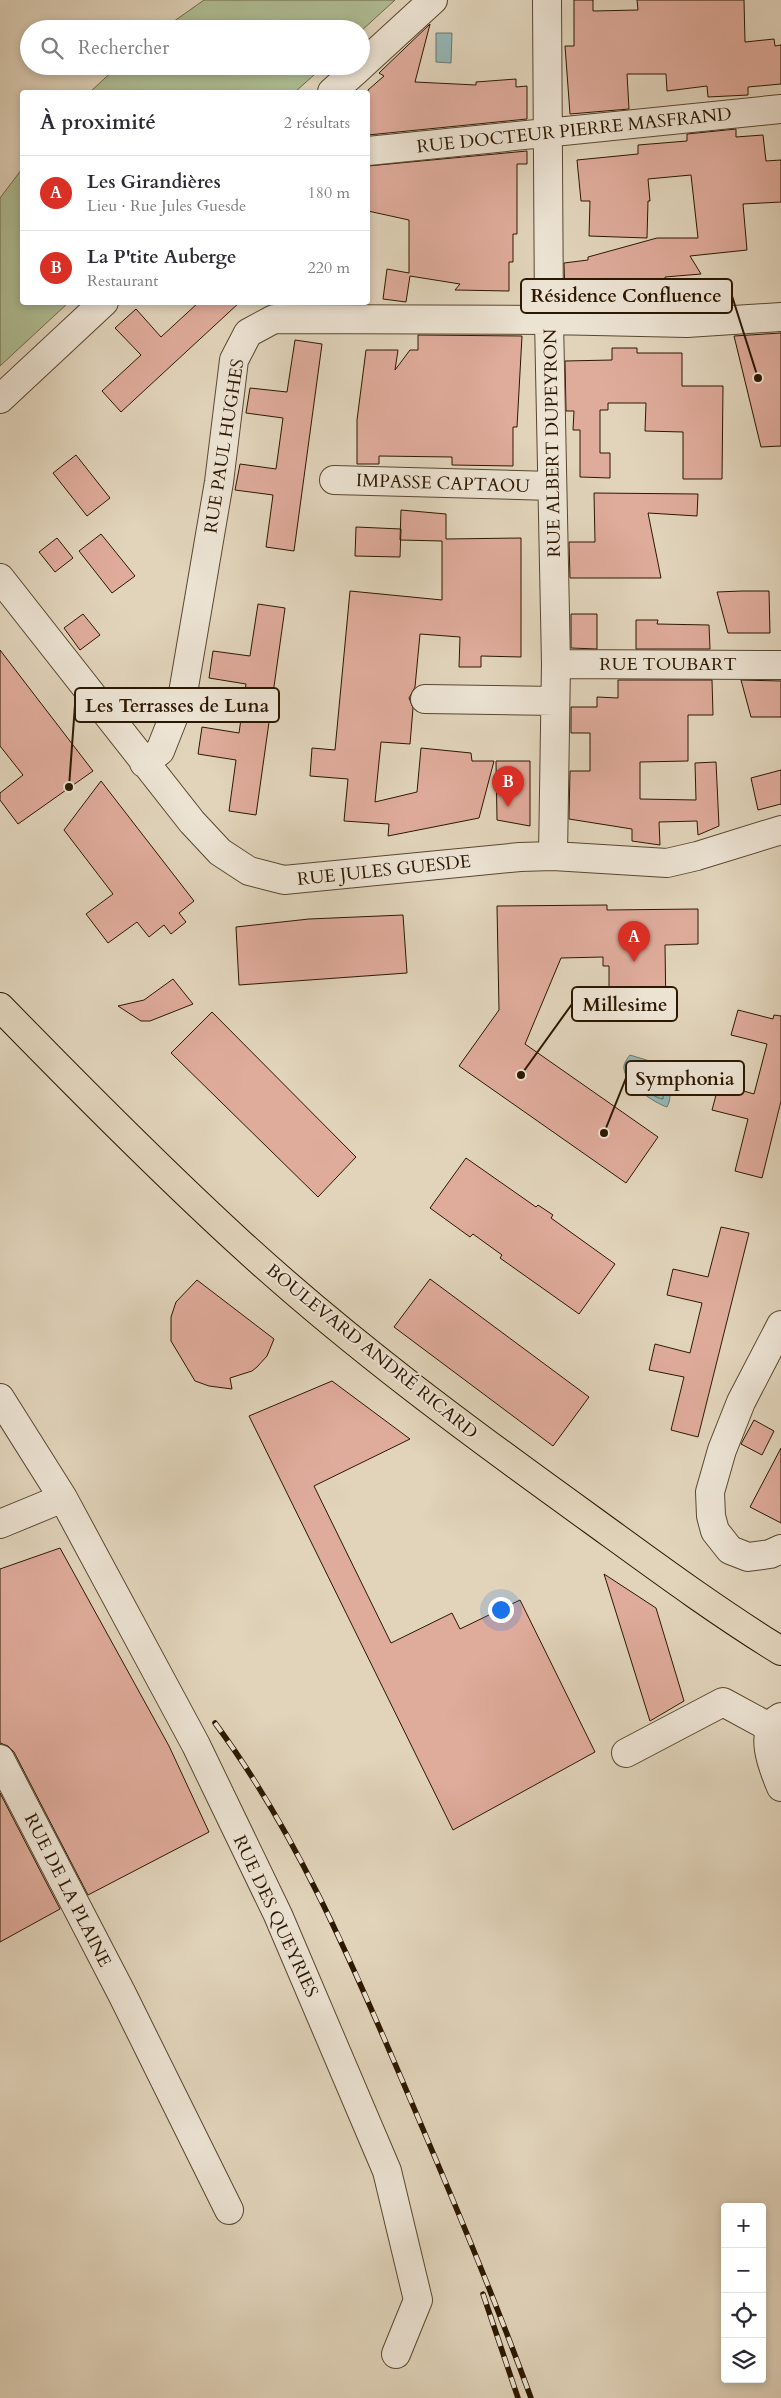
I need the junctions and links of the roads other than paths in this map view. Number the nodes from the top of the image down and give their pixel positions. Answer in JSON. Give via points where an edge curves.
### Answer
{"nodes":[{"id":1,"x":433,"y":0,"type":"edge"},
{"id":2,"x":547,"y":0,"type":"edge"},
{"id":3,"x":370,"y":58,"type":"edge"},
{"id":4,"x":351,"y":75,"type":"edge"},
{"id":5,"x":334,"y":90,"type":"edge"},
{"id":6,"x":781,"y":109,"type":"edge"},
{"id":7,"x":549,"y":132,"type":"junction"},
{"id":8,"x":370,"y":152,"type":"edge"},
{"id":9,"x":101,"y":305,"type":"edge"},
{"id":10,"x":345,"y":311,"type":"edge"},
{"id":11,"x":781,"y":317,"type":"edge"},
{"id":12,"x":550,"y":320,"type":"junction"},
{"id":13,"x":0,"y":399,"type":"edge"},
{"id":14,"x":334,"y":480,"type":"dead end"},
{"id":15,"x":552,"y":486,"type":"junction"},
{"id":16,"x":0,"y":578,"type":"edge"},
{"id":17,"x":556,"y":664,"type":"junction"},
{"id":18,"x":781,"y":665,"type":"edge"},
{"id":19,"x":425,"y":698,"type":"dead end"},
{"id":20,"x":555,"y":701,"type":"junction"},
{"id":21,"x":144,"y":763,"type":"junction"},
{"id":22,"x":781,"y":830,"type":"edge"},
{"id":23,"x":553,"y":856,"type":"junction"},
{"id":24,"x":0,"y":1007,"type":"edge"},
{"id":25,"x":781,"y":1326,"type":"edge"},
{"id":26,"x":0,"y":1398,"type":"edge"},
{"id":27,"x":63,"y":1498,"type":"junction"},
{"id":28,"x":0,"y":1524,"type":"edge"},
{"id":29,"x":781,"y":1549,"type":"edge"},
{"id":30,"x":781,"y":1651,"type":"edge"},
{"id":31,"x":776,"y":1722,"type":"edge"},
{"id":32,"x":626,"y":1753,"type":"dead end"},
{"id":33,"x":0,"y":1759,"type":"edge"},
{"id":34,"x":781,"y":1787,"type":"edge"},
{"id":35,"x":229,"y":2210,"type":"dead end"},
{"id":36,"x":396,"y":2354,"type":"dead end"}],
"edges":[{"from":1,"to":3,"type":"street"},
{"from":2,"to":7,"type":"street","name":"RUE ALBERT DUPEYRON"},
{"from":4,"to":5,"type":"street"},
{"from":6,"to":7,"type":"street","name":"RUE DOCTEUR PIERRE MASFRAND"},
{"from":7,"to":8,"type":"street","name":"RUE DOCTEUR PIERRE MASFRAND"},
{"from":7,"to":12,"type":"street","name":"RUE ALBERT DUPEYRON"},
{"from":9,"to":13,"type":"street"},
{"from":10,"to":12,"type":"street","name":"RUE PAUL HUGHES"},
{"from":10,"to":21,"type":"street","name":"RUE PAUL HUGHES","via":[[274,319],[248,333],[234,360],[219,482],[184,693],[160,751]]},
{"from":11,"to":12,"type":"street","name":"RUE PAUL HUGHES","via":[[687,323]]},
{"from":12,"to":15,"type":"street","name":"RUE ALBERT DUPEYRON"},
{"from":14,"to":15,"type":"street","name":"IMPASSE CAPTAOU"},
{"from":15,"to":17,"type":"street","name":"RUE ALBERT DUPEYRON"},
{"from":16,"to":21,"type":"street","name":"RUE JULES GUESDE"},
{"from":17,"to":18,"type":"street","name":"RUE TOUBART"},
{"from":17,"to":20,"type":"street","name":"RUE ALBERT DUPEYRON"},
{"from":19,"to":20,"type":"street"},
{"from":20,"to":23,"type":"street","name":"RUE ALBERT DUPEYRON"},
{"from":21,"to":23,"type":"street","name":"RUE JULES GUESDE","via":[[220,852],[249,870],[284,880]]},
{"from":22,"to":23,"type":"street","name":"RUE JULES GUESDE","via":[[666,863]]},
{"from":24,"to":30,"type":"main road","name":"BOULEVARD ANDRÉ RICARD","via":[[178,1185],[341,1330],[479,1438],[685,1587]]},
{"from":25,"to":29,"type":"street","via":[[741,1402],[710,1492],[715,1531],[730,1550],[748,1557]]},
{"from":26,"to":27,"type":"street","name":"RUE DES QUEYRIES"},
{"from":27,"to":28,"type":"street"},
{"from":27,"to":36,"type":"street","name":"RUE DES QUEYRIES","via":[[196,1745],[278,1915],[387,2171],[418,2300]]},
{"from":31,"to":32,"type":"street","via":[[723,1702]]},
{"from":31,"to":34,"type":"street","via":[[768,1742]]},
{"from":33,"to":35,"type":"street","name":"RUE DE LA PLAINE"}]}
